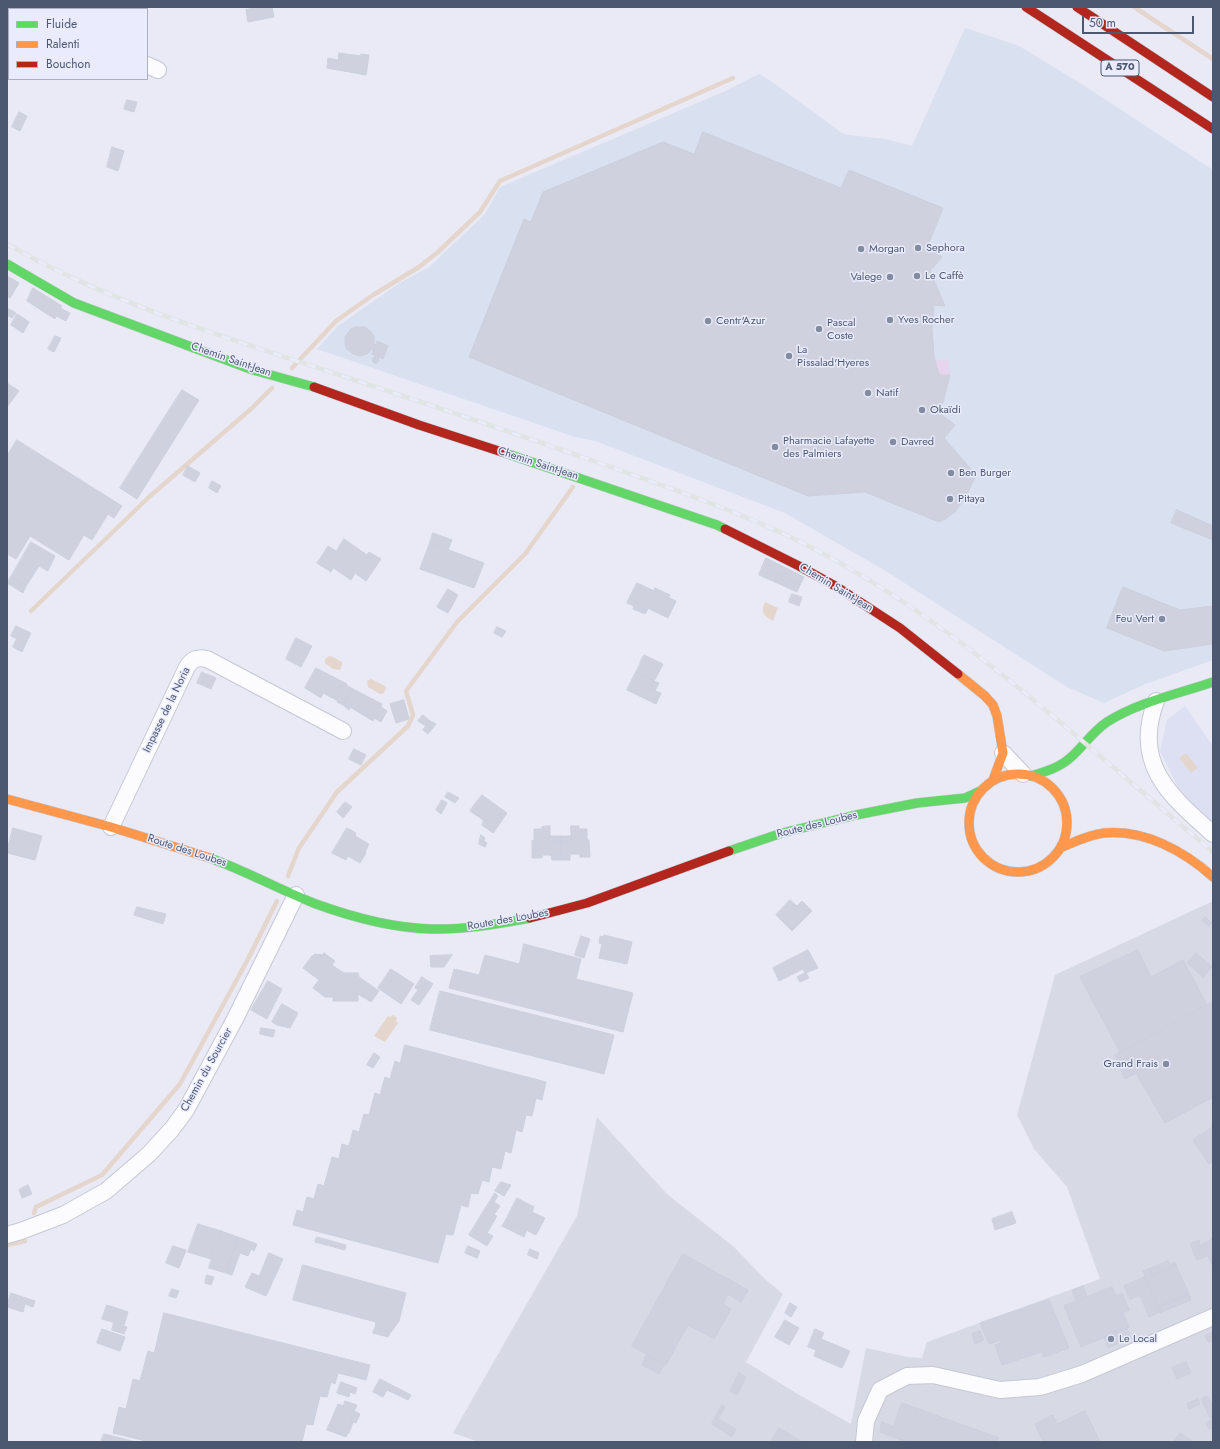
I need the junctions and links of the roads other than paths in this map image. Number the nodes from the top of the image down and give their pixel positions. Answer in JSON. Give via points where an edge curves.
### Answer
{"nodes":[{"id":1,"x":1026,"y":7,"type":"edge"},
{"id":2,"x":1077,"y":7,"type":"edge"},
{"id":3,"x":1213,"y":97,"type":"edge"},
{"id":4,"x":1213,"y":129,"type":"edge"},
{"id":5,"x":7,"y":264,"type":"edge"},
{"id":6,"x":1213,"y":682,"type":"edge"},
{"id":7,"x":1156,"y":701,"type":"junction"},
{"id":8,"x":343,"y":731,"type":"dead end"},
{"id":9,"x":1003,"y":753,"type":"junction"},
{"id":10,"x":1070,"y":759,"type":"junction"},
{"id":11,"x":1067,"y":770,"type":"dead end"},
{"id":12,"x":1027,"y":775,"type":"junction"},
{"id":13,"x":993,"y":780,"type":"junction"},
{"id":14,"x":1063,"y":784,"type":"dead end"},
{"id":15,"x":980,"y":791,"type":"junction"},
{"id":16,"x":7,"y":799,"type":"edge"},
{"id":17,"x":1064,"y":805,"type":"junction"},
{"id":18,"x":894,"y":808,"type":"junction"},
{"id":19,"x":936,"y":811,"type":"dead end"},
{"id":20,"x":1077,"y":818,"type":"dead end"},
{"id":21,"x":957,"y":820,"type":"dead end"},
{"id":22,"x":1087,"y":825,"type":"dead end"},
{"id":23,"x":111,"y":827,"type":"junction"},
{"id":24,"x":969,"y":831,"type":"junction"},
{"id":25,"x":1104,"y":833,"type":"junction"},
{"id":26,"x":1213,"y":834,"type":"edge"},
{"id":27,"x":1060,"y":848,"type":"junction"},
{"id":28,"x":1213,"y":877,"type":"edge"},
{"id":29,"x":296,"y":895,"type":"junction"},
{"id":30,"x":7,"y":1235,"type":"edge"},
{"id":31,"x":1213,"y":1317,"type":"edge"},
{"id":32,"x":864,"y":1442,"type":"edge"}],
"edges":[{"from":1,"to":4,"type":"main road","number":"A 570"},
{"from":2,"to":3,"type":"main road","number":"A 570"},
{"from":5,"to":9,"type":"main road","name":"Chemin Saint-Jean","via":[[74,303],[238,364],[321,389],[419,425],[717,525],[837,587],[900,628],[967,681],[993,705]]},
{"from":6,"to":7,"type":"main road"},
{"from":7,"to":10,"type":"main road","via":[[1112,719],[1094,732]]},
{"from":7,"to":26,"type":"street","via":[[1149,726],[1149,738],[1156,770],[1175,800]]},
{"from":8,"to":23,"type":"street","name":"Impasse de la Noria","via":[[207,659],[195,659],[186,668]]},
{"from":9,"to":12,"type":"street"},
{"from":9,"to":13,"type":"main road","name":"Chemin Saint-Jean"},
{"from":10,"to":11,"type":"main road"},
{"from":10,"to":12,"type":"main road","via":[[1047,771]]},
{"from":12,"to":13,"type":"main road","via":[[1003,776]]},
{"from":12,"to":17,"type":"main road","via":[[1041,779],[1050,786]]},
{"from":13,"to":15,"type":"main road"},
{"from":14,"to":17,"type":"main road"},
{"from":15,"to":18,"type":"main road","name":"Route des Loubes","via":[[965,798]]},
{"from":15,"to":24,"type":"main road","via":[[971,807]]},
{"from":16,"to":23,"type":"main road","name":"Route des Loubes"},
{"from":17,"to":20,"type":"main road"},
{"from":17,"to":27,"type":"main road","via":[[1067,829]]},
{"from":18,"to":19,"type":"main road","name":"Route des Loubes"},
{"from":18,"to":29,"type":"main road","name":"Route des Loubes","via":[[782,833],[587,903],[490,925],[430,929],[390,926],[348,915]]},
{"from":21,"to":24,"type":"main road"},
{"from":22,"to":25,"type":"main road"},
{"from":23,"to":29,"type":"main road","name":"Route des Loubes","via":[[206,856]]},
{"from":24,"to":27,"type":"main road","via":[[980,855],[1002,870],[1015,872],[1041,867],[1052,859]]},
{"from":25,"to":27,"type":"main road"},
{"from":25,"to":28,"type":"main road","via":[[1152,839],[1185,855]]},
{"from":29,"to":30,"type":"street","name":"Chemin du Sourcier","via":[[235,1019],[186,1110],[172,1129],[149,1154],[106,1191],[63,1215]]},
{"from":31,"to":32,"type":"street","via":[[1082,1374],[1040,1387],[1000,1390],[933,1375],[907,1376],[880,1390],[866,1421]]}]}
